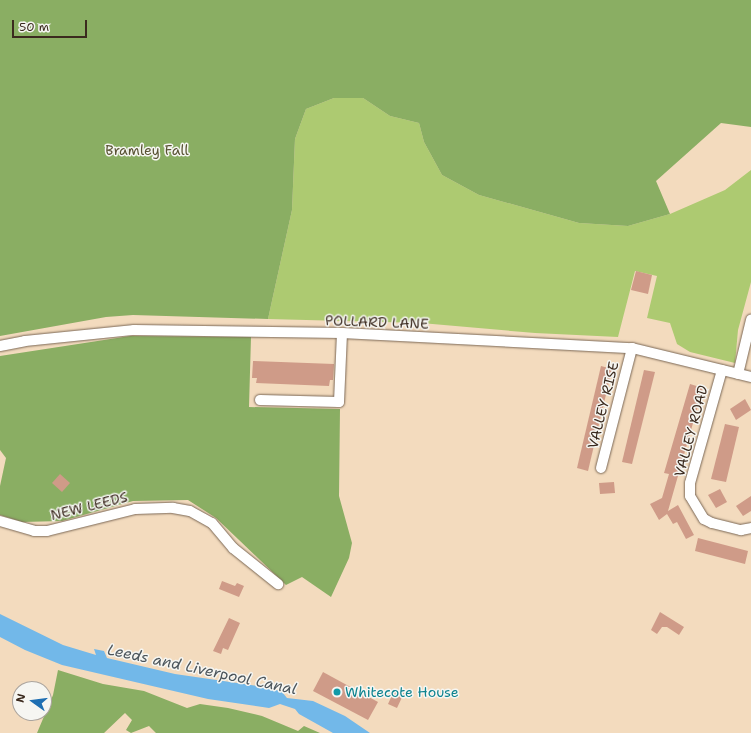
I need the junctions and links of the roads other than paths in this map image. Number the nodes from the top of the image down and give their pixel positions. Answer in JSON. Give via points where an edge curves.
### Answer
{"nodes":[{"id":1,"x":751,"y":320,"type":"edge"},
{"id":2,"x":342,"y":333,"type":"junction"},
{"id":3,"x":0,"y":346,"type":"edge"},
{"id":4,"x":632,"y":348,"type":"junction"},
{"id":5,"x":722,"y":370,"type":"junction"},
{"id":6,"x":738,"y":374,"type":"junction"},
{"id":7,"x":751,"y":377,"type":"edge"},
{"id":8,"x":260,"y":400,"type":"dead end"},
{"id":9,"x":601,"y":468,"type":"dead end"},
{"id":10,"x":0,"y":521,"type":"edge"},
{"id":11,"x":751,"y":528,"type":"edge"},
{"id":12,"x":278,"y":584,"type":"dead end"}],
"edges":[{"from":1,"to":6,"type":"street"},
{"from":2,"to":3,"type":"street","name":"POLLARD LANE","via":[[134,330],[25,341]]},
{"from":2,"to":4,"type":"street","name":"POLLARD LANE"},
{"from":2,"to":8,"type":"street","via":[[339,402]]},
{"from":4,"to":5,"type":"street","name":"POLLARD LANE"},
{"from":4,"to":9,"type":"street","name":"VALLEY RISE"},
{"from":5,"to":6,"type":"street","name":"POLLARD LANE"},
{"from":5,"to":11,"type":"street","name":"VALLEY ROAD","via":[[690,483],[690,496],[704,519],[712,524],[741,530]]},
{"from":6,"to":7,"type":"street","name":"POLLARD LANE"},
{"from":10,"to":12,"type":"street","name":"NEW LEEDS","via":[[34,531],[47,531],[135,509],[173,508],[190,511],[212,523],[233,548]]}]}
